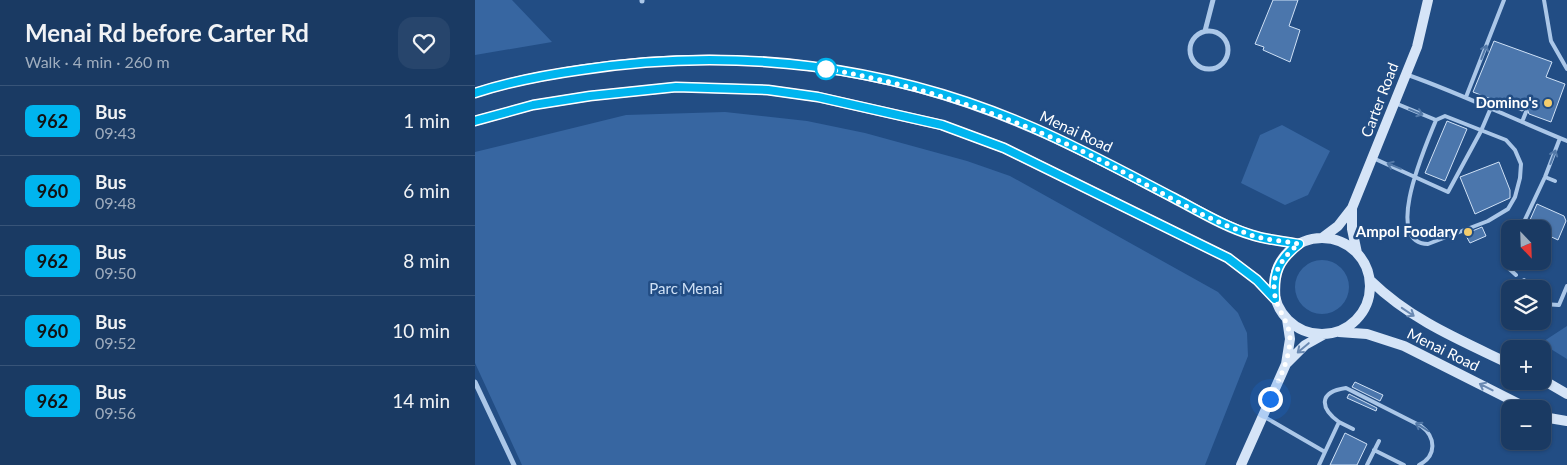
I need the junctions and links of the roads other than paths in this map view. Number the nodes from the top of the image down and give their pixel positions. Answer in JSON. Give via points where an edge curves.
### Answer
{"nodes":[{"id":1,"x":1213,"y":0,"type":"edge"},
{"id":2,"x":1428,"y":0,"type":"edge"},
{"id":3,"x":1504,"y":0,"type":"edge"},
{"id":4,"x":1544,"y":0,"type":"edge"},
{"id":5,"x":1205,"y":30,"type":"junction"},
{"id":6,"x":1567,"y":68,"type":"edge"},
{"id":7,"x":1406,"y":74,"type":"junction"},
{"id":8,"x":475,"y":93,"type":"edge"},
{"id":9,"x":1466,"y":97,"type":"junction"},
{"id":10,"x":1395,"y":103,"type":"junction"},
{"id":11,"x":1490,"y":110,"type":"junction"},
{"id":12,"x":1526,"y":112,"type":"dead end"},
{"id":13,"x":1436,"y":120,"type":"junction"},
{"id":14,"x":475,"y":121,"type":"edge"},
{"id":15,"x":1521,"y":122,"type":"junction"},
{"id":16,"x":1481,"y":131,"type":"junction"},
{"id":17,"x":1567,"y":137,"type":"edge"},
{"id":18,"x":1561,"y":138,"type":"junction"},
{"id":19,"x":1567,"y":141,"type":"edge"},
{"id":20,"x":1373,"y":158,"type":"junction"},
{"id":21,"x":1414,"y":175,"type":"junction"},
{"id":22,"x":1545,"y":177,"type":"junction"},
{"id":23,"x":1555,"y":181,"type":"dead end"},
{"id":24,"x":1352,"y":208,"type":"junction"},
{"id":25,"x":1525,"y":220,"type":"edge"},
{"id":26,"x":1322,"y":238,"type":"junction"},
{"id":27,"x":1299,"y":244,"type":"junction"},
{"id":28,"x":1357,"y":253,"type":"junction"},
{"id":29,"x":1510,"y":270,"type":"edge"},
{"id":30,"x":1516,"y":275,"type":"dead end"},
{"id":31,"x":1371,"y":281,"type":"junction"},
{"id":32,"x":1567,"y":286,"type":"edge"},
{"id":33,"x":1275,"y":299,"type":"junction"},
{"id":34,"x":1551,"y":304,"type":"edge"},
{"id":35,"x":1287,"y":319,"type":"junction"},
{"id":36,"x":1339,"y":332,"type":"junction"},
{"id":37,"x":1323,"y":335,"type":"junction"},
{"id":38,"x":1501,"y":360,"type":"edge"},
{"id":39,"x":1286,"y":364,"type":"junction"},
{"id":40,"x":475,"y":382,"type":"edge"},
{"id":41,"x":1551,"y":385,"type":"edge"},
{"id":42,"x":1567,"y":394,"type":"edge"},
{"id":43,"x":1511,"y":400,"type":"edge"},
{"id":44,"x":1262,"y":416,"type":"junction"},
{"id":45,"x":1551,"y":418,"type":"edge"},
{"id":46,"x":1567,"y":421,"type":"edge"},
{"id":47,"x":1339,"y":422,"type":"junction"},
{"id":48,"x":1353,"y":429,"type":"dead end"},
{"id":49,"x":1379,"y":442,"type":"dead end"},
{"id":50,"x":1374,"y":450,"type":"junction"},
{"id":51,"x":1325,"y":452,"type":"junction"},
{"id":52,"x":513,"y":465,"type":"edge"},
{"id":53,"x":1241,"y":465,"type":"edge"},
{"id":54,"x":1319,"y":465,"type":"edge"},
{"id":55,"x":1367,"y":465,"type":"edge"},
{"id":56,"x":1404,"y":465,"type":"edge"},
{"id":57,"x":1419,"y":465,"type":"edge"}],
"edges":[{"from":1,"to":5,"type":"street"},
{"from":2,"to":7,"type":"main road","name":"Carter Road","via":[[1417,47]]},
{"from":9,"to":3,"type":"lane","one_way":true},
{"from":4,"to":6,"type":"lane","via":[[1551,42]]},
{"from":5,"to":5,"type":"street","via":[[1194,38],[1190,50],[1199,66],[1211,69],[1223,64],[1229,47],[1219,32]]},
{"from":7,"to":9,"type":"lane"},
{"from":7,"to":10,"type":"main road","name":"Carter Road"},
{"from":8,"to":27,"type":"main road","name":"Menai Road","via":[[544,75],[615,64],[681,60],[755,60],[870,76],[976,106],[1033,128],[1252,235]]},
{"from":9,"to":11,"type":"lane"},
{"from":10,"to":13,"type":"lane","one_way":true},
{"from":10,"to":20,"type":"main road","name":"Carter Road"},
{"from":11,"to":15,"type":"lane"},
{"from":11,"to":16,"type":"lane"},
{"from":12,"to":15,"type":"lane"},
{"from":13,"to":16,"type":"lane","via":[[1445,116]]},
{"from":13,"to":21,"type":"lane"},
{"from":14,"to":33,"type":"main road","via":[[533,105],[676,87],[768,90],[818,97],[942,125],[1004,148],[1228,258]]},
{"from":15,"to":18,"type":"lane"},
{"from":16,"to":21,"type":"lane","via":[[1448,192]]},
{"from":16,"to":21,"type":"lane","via":[[1506,140],[1521,164],[1515,197],[1508,209],[1488,221],[1428,244],[1418,243],[1409,231],[1407,216]]},
{"from":17,"to":18,"type":"lane"},
{"from":18,"to":19,"type":"lane"},
{"from":22,"to":18,"type":"lane","one_way":true},
{"from":21,"to":20,"type":"lane","one_way":true},
{"from":20,"to":24,"type":"main road","name":"Carter Road"},
{"from":22,"to":23,"type":"lane"},
{"from":22,"to":25,"type":"lane"},
{"from":24,"to":26,"type":"main road","name":"Carter Road","via":[[1338,226]]},
{"from":24,"to":28,"type":"main road","name":"Carter Road"},
{"from":26,"to":27,"type":"main road"},
{"from":26,"to":28,"type":"main road","via":[[1347,244]]},
{"from":27,"to":33,"type":"main road","via":[[1278,267]]},
{"from":28,"to":31,"type":"main road","via":[[1367,266]]},
{"from":29,"to":30,"type":"lane"},
{"from":31,"to":36,"type":"main road","via":[[1370,297],[1364,312]]},
{"from":31,"to":38,"type":"main road","name":"Menai Road","one_way":true,"via":[[1419,319]]},
{"from":32,"to":34,"type":"lane","via":[[1559,305]]},
{"from":33,"to":35,"type":"main road"},
{"from":35,"to":37,"type":"main road","via":[[1303,330]]},
{"from":35,"to":39,"type":"main road","via":[[1290,340]]},
{"from":36,"to":37,"type":"main road"},
{"from":43,"to":36,"type":"main road","name":"Menai Road","one_way":true,"via":[[1404,346],[1367,334]]},
{"from":37,"to":39,"type":"main road","one_way":true},
{"from":39,"to":44,"type":"main road"},
{"from":40,"to":52,"type":"street"},
{"from":41,"to":42,"type":"main road"},
{"from":44,"to":51,"type":"lane"},
{"from":44,"to":53,"type":"main road"},
{"from":45,"to":46,"type":"main road"},
{"from":47,"to":48,"type":"lane"},
{"from":47,"to":51,"type":"lane"},
{"from":57,"to":47,"type":"lane","one_way":true,"via":[[1425,462],[1433,448],[1430,432],[1421,426],[1346,388],[1331,392],[1326,398],[1328,414]]},
{"from":49,"to":50,"type":"lane"},
{"from":50,"to":55,"type":"lane"},
{"from":50,"to":56,"type":"lane"},
{"from":51,"to":54,"type":"lane"}]}
